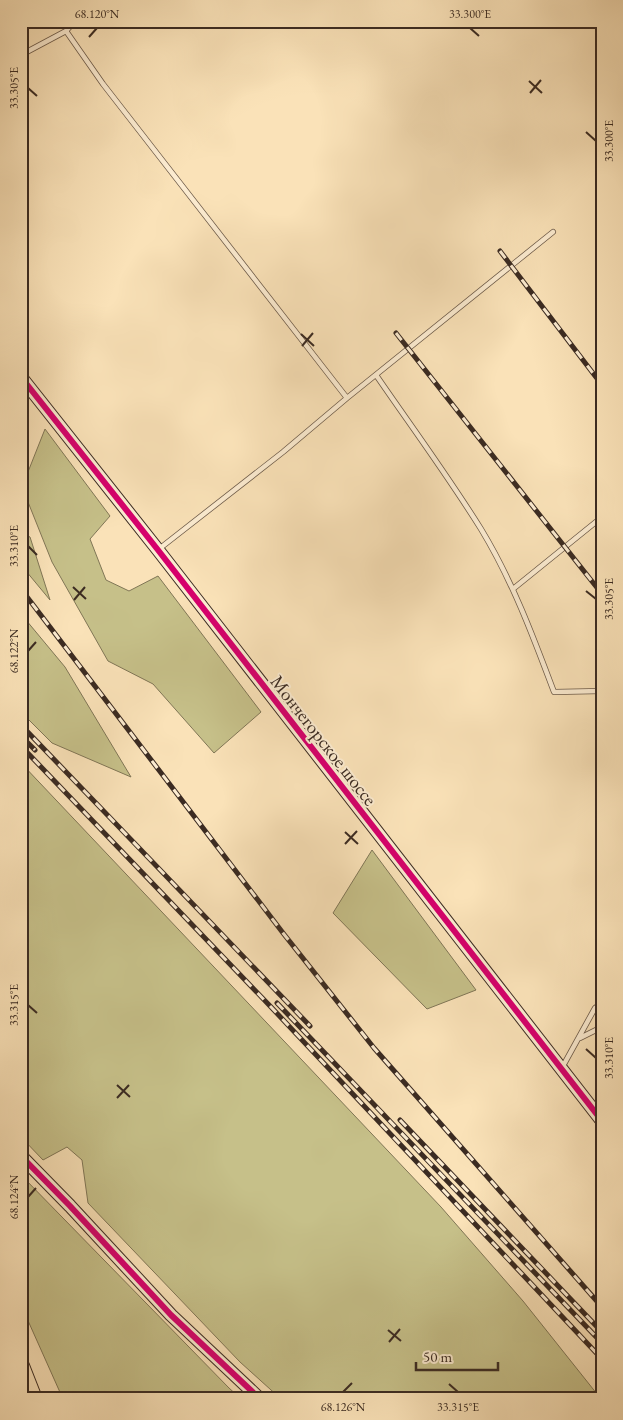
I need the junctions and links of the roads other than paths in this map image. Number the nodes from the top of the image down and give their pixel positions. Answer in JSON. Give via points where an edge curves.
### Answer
{"nodes":[{"id":1,"x":75,"y":21,"type":"edge"},
{"id":2,"x":66,"y":30,"type":"junction"},
{"id":3,"x":21,"y":55,"type":"edge"},
{"id":4,"x":553,"y":232,"type":"dead end"},
{"id":5,"x":376,"y":375,"type":"junction"},
{"id":6,"x":21,"y":378,"type":"edge"},
{"id":7,"x":347,"y":398,"type":"junction"},
{"id":8,"x":602,"y":517,"type":"edge"},
{"id":9,"x":158,"y":550,"type":"junction"},
{"id":10,"x":513,"y":589,"type":"junction"},
{"id":11,"x":602,"y":691,"type":"edge"},
{"id":12,"x":602,"y":1003,"type":"edge"},
{"id":13,"x":602,"y":1027,"type":"edge"},
{"id":14,"x":578,"y":1039,"type":"junction"},
{"id":15,"x":561,"y":1070,"type":"junction"},
{"id":16,"x":602,"y":1121,"type":"edge"},
{"id":17,"x":21,"y":1156,"type":"edge"},
{"id":18,"x":21,"y":1366,"type":"edge"},
{"id":19,"x":34,"y":1399,"type":"edge"},
{"id":20,"x":260,"y":1399,"type":"edge"}],
"edges":[{"from":1,"to":2,"type":"lane"},
{"from":2,"to":3,"type":"lane"},
{"from":2,"to":7,"type":"lane","via":[[102,84]]},
{"from":4,"to":5,"type":"lane"},
{"from":5,"to":7,"type":"lane"},
{"from":5,"to":10,"type":"lane","via":[[481,530]]},
{"from":6,"to":9,"type":"street","name":"Мончегорское шоссе"},
{"from":7,"to":9,"type":"lane"},
{"from":8,"to":10,"type":"lane"},
{"from":9,"to":15,"type":"street","name":"Мончегорское шоссе"},
{"from":10,"to":11,"type":"lane","via":[[554,692]]},
{"from":12,"to":14,"type":"lane","via":[[595,1008]]},
{"from":13,"to":14,"type":"lane"},
{"from":14,"to":15,"type":"lane"},
{"from":15,"to":16,"type":"street","name":"Мончегорское шоссе"},
{"from":17,"to":20,"type":"street","via":[[172,1315]]},
{"from":18,"to":19,"type":"highway"}]}
